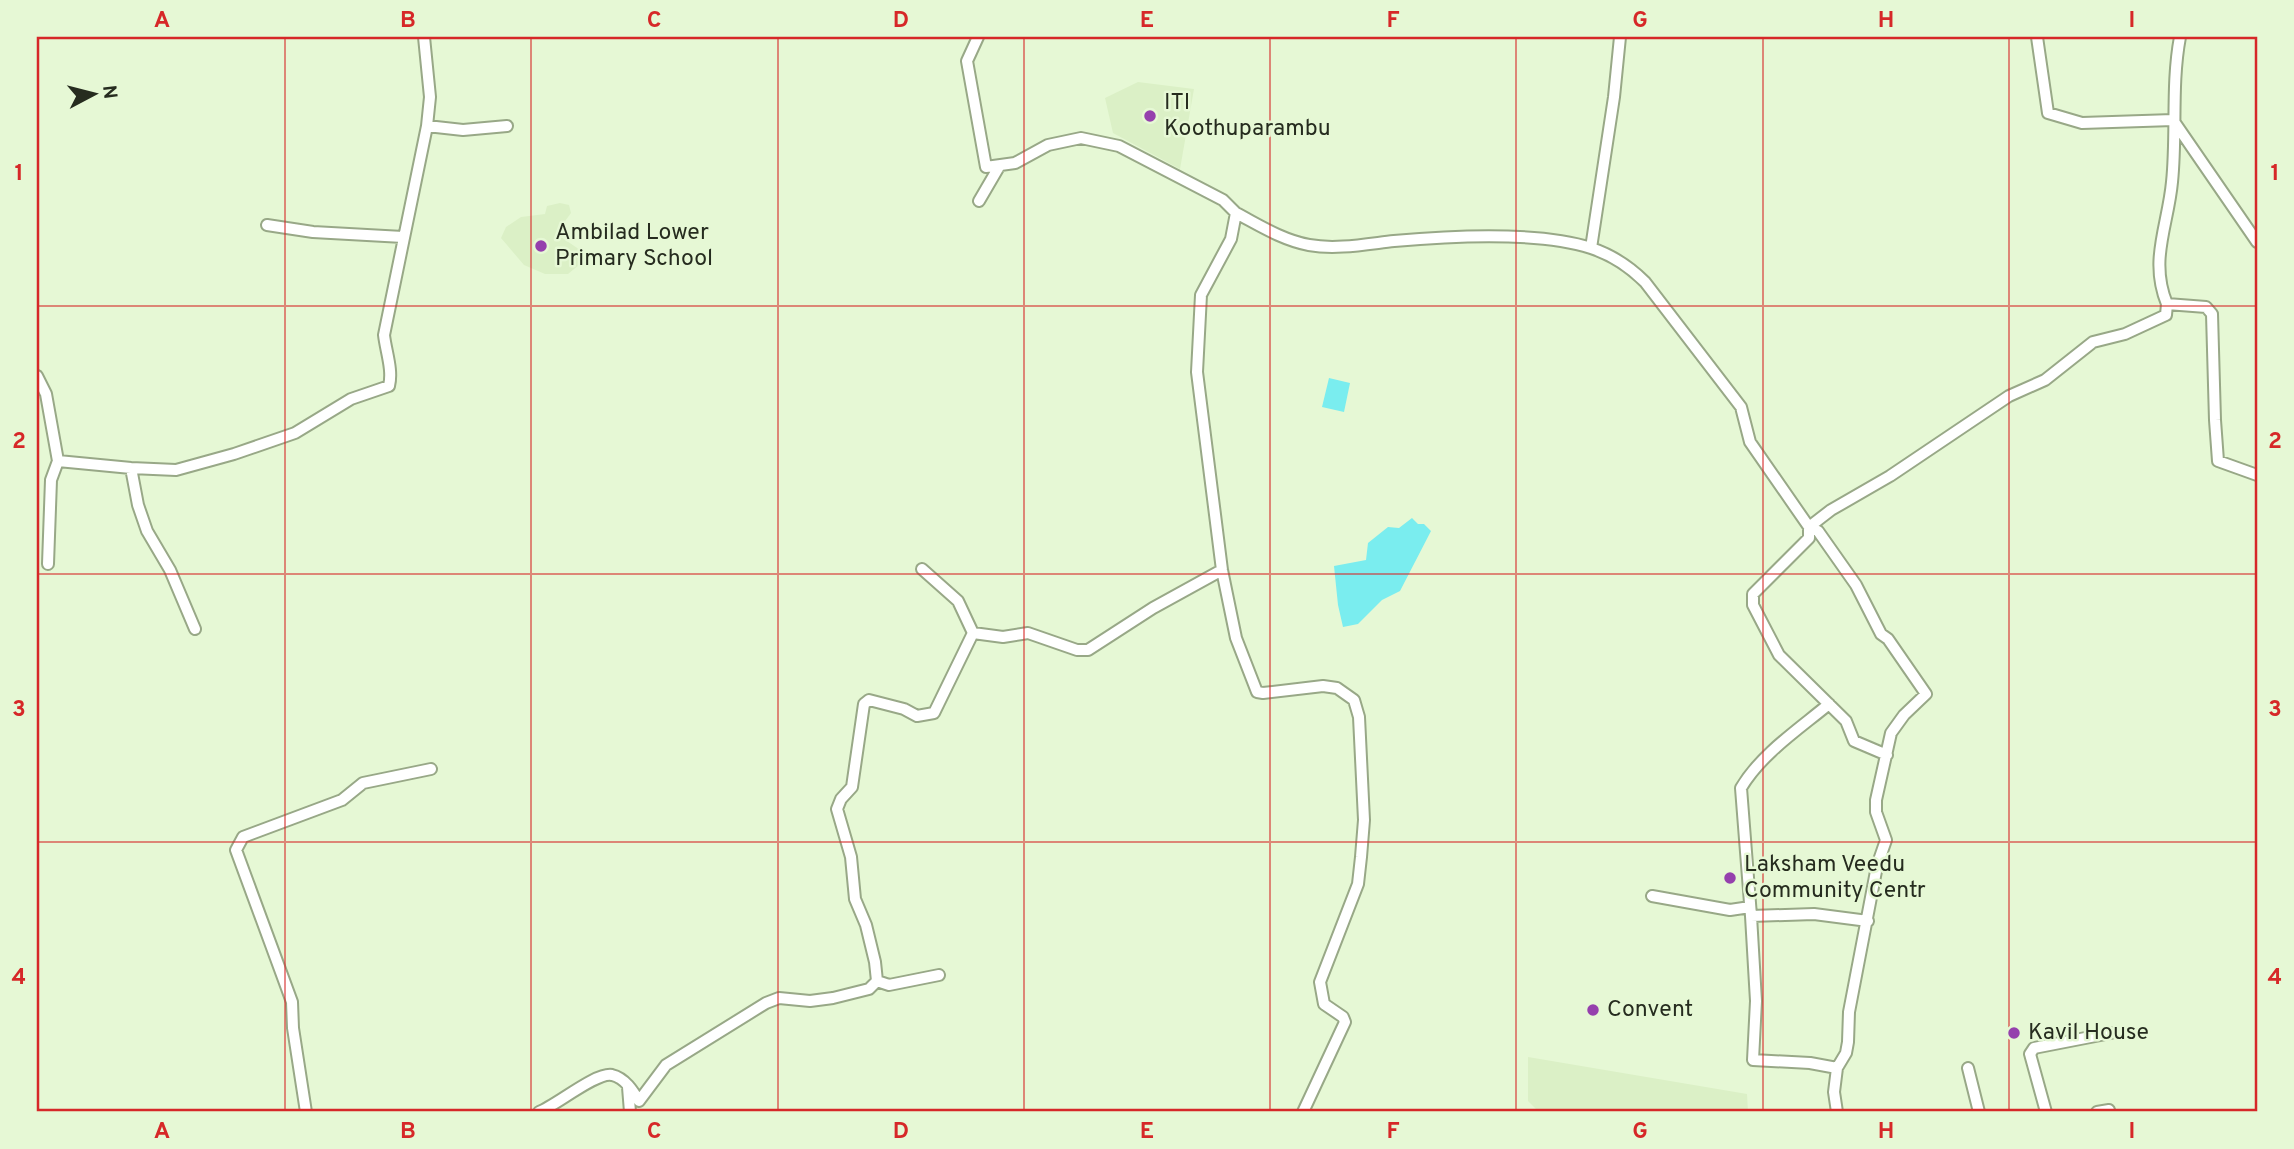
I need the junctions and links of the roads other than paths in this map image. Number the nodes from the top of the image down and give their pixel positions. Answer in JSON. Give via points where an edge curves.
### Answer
{"nodes":[{"id":1,"x":424,"y":37,"type":"edge"},
{"id":2,"x":978,"y":37,"type":"edge"},
{"id":3,"x":1620,"y":37,"type":"edge"},
{"id":4,"x":2037,"y":37,"type":"edge"},
{"id":5,"x":2180,"y":37,"type":"edge"},
{"id":6,"x":2173,"y":120,"type":"junction"},
{"id":7,"x":427,"y":126,"type":"junction"},
{"id":8,"x":507,"y":126,"type":"dead end"},
{"id":9,"x":1000,"y":165,"type":"junction"},
{"id":10,"x":979,"y":201,"type":"dead end"},
{"id":11,"x":1236,"y":213,"type":"junction"},
{"id":12,"x":267,"y":225,"type":"dead end"},
{"id":13,"x":403,"y":237,"type":"junction"},
{"id":14,"x":2257,"y":242,"type":"edge"},
{"id":15,"x":1591,"y":248,"type":"junction"},
{"id":16,"x":2167,"y":304,"type":"junction"},
{"id":17,"x":37,"y":376,"type":"edge"},
{"id":18,"x":58,"y":461,"type":"junction"},
{"id":19,"x":131,"y":468,"type":"junction"},
{"id":20,"x":2257,"y":475,"type":"edge"},
{"id":21,"x":1809,"y":527,"type":"junction"},
{"id":22,"x":48,"y":564,"type":"dead end"},
{"id":23,"x":922,"y":569,"type":"dead end"},
{"id":24,"x":1222,"y":570,"type":"junction"},
{"id":25,"x":195,"y":629,"type":"dead end"},
{"id":26,"x":973,"y":633,"type":"junction"},
{"id":27,"x":1829,"y":704,"type":"junction"},
{"id":28,"x":1887,"y":755,"type":"junction"},
{"id":29,"x":432,"y":769,"type":"dead end"},
{"id":30,"x":1652,"y":896,"type":"dead end"},
{"id":31,"x":1750,"y":911,"type":"junction"},
{"id":32,"x":1868,"y":921,"type":"junction"},
{"id":33,"x":939,"y":975,"type":"dead end"},
{"id":34,"x":877,"y":981,"type":"junction"},
{"id":35,"x":2111,"y":1033,"type":"dead end"},
{"id":36,"x":1837,"y":1068,"type":"junction"},
{"id":37,"x":1968,"y":1068,"type":"dead end"},
{"id":38,"x":628,"y":1084,"type":"junction"},
{"id":39,"x":639,"y":1101,"type":"junction"},
{"id":40,"x":306,"y":1112,"type":"edge"},
{"id":41,"x":539,"y":1112,"type":"edge"},
{"id":42,"x":631,"y":1112,"type":"edge"},
{"id":43,"x":1303,"y":1112,"type":"edge"},
{"id":44,"x":1838,"y":1112,"type":"edge"},
{"id":45,"x":1979,"y":1112,"type":"edge"},
{"id":46,"x":2046,"y":1112,"type":"edge"}],
"edges":[{"from":1,"to":7,"type":"street","via":[[430,97]]},
{"from":2,"to":9,"type":"street","via":[[967,61],[986,167]]},
{"from":3,"to":15,"type":"street"},
{"from":4,"to":6,"type":"street","via":[[2048,113],[2082,123]]},
{"from":5,"to":6,"type":"street"},
{"from":6,"to":14,"type":"street"},
{"from":6,"to":16,"type":"street","via":[[2172,183],[2158,257]]},
{"from":7,"to":8,"type":"street","via":[[463,130]]},
{"from":7,"to":13,"type":"street"},
{"from":9,"to":10,"type":"street"},
{"from":9,"to":11,"type":"street","via":[[1015,163],[1048,145],[1081,138],[1119,146],[1223,200]]},
{"from":11,"to":15,"type":"street","via":[[1281,237],[1310,245],[1494,237],[1552,240]]},
{"from":11,"to":24,"type":"street","via":[[1231,239],[1201,295],[1197,372]]},
{"from":12,"to":13,"type":"street"},
{"from":13,"to":19,"type":"street","via":[[384,335],[392,374],[389,386],[351,399],[295,433],[234,454],[176,470]]},
{"from":15,"to":21,"type":"street","via":[[1630,268],[1645,282],[1741,407],[1750,442]]},
{"from":16,"to":20,"type":"street","via":[[2206,307],[2212,314],[2218,461]]},
{"from":16,"to":21,"type":"street","via":[[2166,315],[2125,334],[2093,342],[2045,380],[2009,396]]},
{"from":17,"to":18,"type":"street","via":[[46,394]]},
{"from":18,"to":19,"type":"street"},
{"from":18,"to":22,"type":"street","via":[[51,480]]},
{"from":19,"to":25,"type":"street","via":[[147,531],[170,570]]},
{"from":21,"to":27,"type":"street","via":[[1809,538],[1753,594],[1754,606],[1779,655]]},
{"from":21,"to":28,"type":"street","via":[[1818,531],[1856,585],[1881,634],[1926,694],[1891,733]]},
{"from":23,"to":26,"type":"street","via":[[958,601]]},
{"from":24,"to":26,"type":"street","via":[[1088,650],[1028,634]]},
{"from":24,"to":43,"type":"street","via":[[1236,638],[1257,692],[1337,688],[1353,700],[1359,717],[1364,820],[1358,884],[1320,982],[1324,1004],[1345,1022]]},
{"from":26,"to":34,"type":"street","via":[[934,713],[917,716],[869,700],[864,704],[852,787],[837,809]]},
{"from":27,"to":28,"type":"street","via":[[1846,721],[1854,741]]},
{"from":27,"to":31,"type":"street","via":[[1760,763],[1741,788]]},
{"from":28,"to":32,"type":"street","via":[[1875,800],[1886,840]]},
{"from":29,"to":40,"type":"street","via":[[363,783],[342,800],[243,836],[236,850],[292,1002]]},
{"from":30,"to":31,"type":"street"},
{"from":31,"to":32,"type":"street"},
{"from":31,"to":36,"type":"street","via":[[1756,1001],[1753,1060]]},
{"from":32,"to":36,"type":"street","via":[[1849,1012],[1849,1042]]},
{"from":33,"to":34,"type":"street","via":[[889,985]]},
{"from":34,"to":39,"type":"street","via":[[869,989],[833,998],[810,1002],[779,998],[766,1003],[666,1065]]},
{"from":35,"to":46,"type":"street","via":[[2034,1048],[2030,1054]]},
{"from":36,"to":44,"type":"street"},
{"from":37,"to":45,"type":"street"},
{"from":38,"to":39,"type":"street"},
{"from":38,"to":41,"type":"street","via":[[612,1075],[601,1076]]},
{"from":38,"to":42,"type":"street"},
{"from":39,"to":42,"type":"street"}]}
